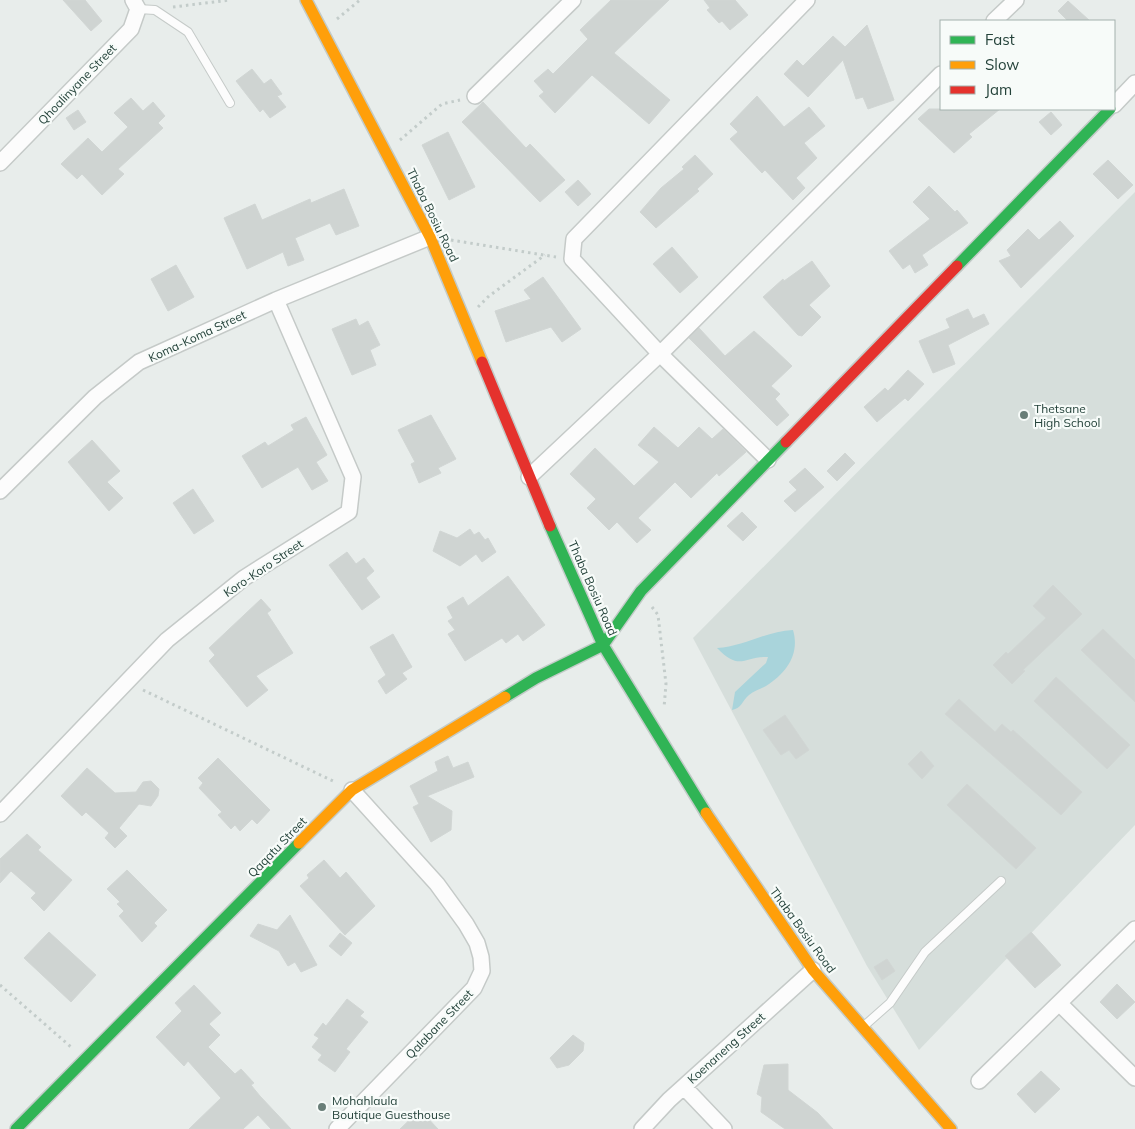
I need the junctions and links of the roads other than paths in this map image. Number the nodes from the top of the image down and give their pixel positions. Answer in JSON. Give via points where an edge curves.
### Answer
{"nodes":[{"id":1,"x":306,"y":0,"type":"edge"},
{"id":2,"x":573,"y":0,"type":"edge"},
{"id":3,"x":807,"y":0,"type":"edge"},
{"id":4,"x":1016,"y":0,"type":"edge"},
{"id":5,"x":136,"y":5,"type":"edge"},
{"id":6,"x":995,"y":20,"type":"edge"},
{"id":7,"x":940,"y":75,"type":"edge"},
{"id":8,"x":1135,"y":84,"type":"edge"},
{"id":9,"x":475,"y":96,"type":"road end"},
{"id":10,"x":230,"y":103,"type":"dead end"},
{"id":11,"x":1115,"y":104,"type":"edge"},
{"id":12,"x":1109,"y":110,"type":"edge"},
{"id":13,"x":0,"y":163,"type":"edge"},
{"id":14,"x":430,"y":236,"type":"junction"},
{"id":15,"x":276,"y":300,"type":"junction"},
{"id":16,"x":660,"y":354,"type":"junction"},
{"id":17,"x":768,"y":460,"type":"junction"},
{"id":18,"x":529,"y":477,"type":"junction"},
{"id":19,"x":0,"y":491,"type":"edge"},
{"id":20,"x":603,"y":645,"type":"junction"},
{"id":21,"x":352,"y":790,"type":"junction"},
{"id":22,"x":0,"y":814,"type":"edge"},
{"id":23,"x":1001,"y":881,"type":"dead end"},
{"id":24,"x":1135,"y":929,"type":"edge"},
{"id":25,"x":813,"y":970,"type":"junction"},
{"id":26,"x":1059,"y":1004,"type":"junction"},
{"id":27,"x":863,"y":1028,"type":"junction"},
{"id":28,"x":1135,"y":1078,"type":"edge"},
{"id":29,"x":979,"y":1082,"type":"dead end"},
{"id":30,"x":684,"y":1087,"type":"junction"},
{"id":31,"x":16,"y":1129,"type":"edge"},
{"id":32,"x":337,"y":1129,"type":"edge"},
{"id":33,"x":642,"y":1129,"type":"edge"},
{"id":34,"x":724,"y":1129,"type":"edge"},
{"id":35,"x":952,"y":1129,"type":"edge"}],
"edges":[{"from":1,"to":14,"type":"street","name":"Thaba Bosiu Road"},
{"from":2,"to":9,"type":"street"},
{"from":3,"to":16,"type":"street","via":[[574,239],[572,259]]},
{"from":4,"to":6,"type":"street"},
{"from":5,"to":10,"type":"lane","via":[[155,10],[188,32]]},
{"from":5,"to":13,"type":"street","name":"Qhoalinyane Street","via":[[131,29]]},
{"from":7,"to":16,"type":"street"},
{"from":8,"to":11,"type":"street"},
{"from":12,"to":17,"type":"street"},
{"from":14,"to":15,"type":"street","name":"Koma-Koma Street"},
{"from":14,"to":18,"type":"street","name":"Thaba Bosiu Road"},
{"from":15,"to":19,"type":"street","name":"Koma-Koma Street","via":[[139,362],[95,397]]},
{"from":15,"to":22,"type":"street","name":"Koro-Koro Street","via":[[354,477],[349,512],[244,578],[168,640]]},
{"from":16,"to":17,"type":"street"},
{"from":16,"to":18,"type":"street"},
{"from":17,"to":20,"type":"street","via":[[641,591]]},
{"from":18,"to":20,"type":"street","name":"Thaba Bosiu Road"},
{"from":20,"to":21,"type":"street","name":"Qaqatu Street","via":[[536,678]]},
{"from":20,"to":25,"type":"street","name":"Thaba Bosiu Road","via":[[665,749]]},
{"from":21,"to":31,"type":"street","name":"Qaqatu Street"},
{"from":21,"to":32,"type":"street","name":"Qalabane Street","via":[[437,884],[466,924],[477,942],[482,970],[474,988]]},
{"from":23,"to":27,"type":"lane","via":[[925,952],[890,1003]]},
{"from":24,"to":26,"type":"street"},
{"from":25,"to":27,"type":"street","name":"Thaba Bosiu Road"},
{"from":25,"to":30,"type":"street","name":"Koenaneng Street"},
{"from":26,"to":28,"type":"street"},
{"from":26,"to":29,"type":"street"},
{"from":27,"to":35,"type":"street","name":"Thaba Bosiu Road"},
{"from":30,"to":33,"type":"street","name":"Koenaneng Street"},
{"from":30,"to":34,"type":"street"}]}
